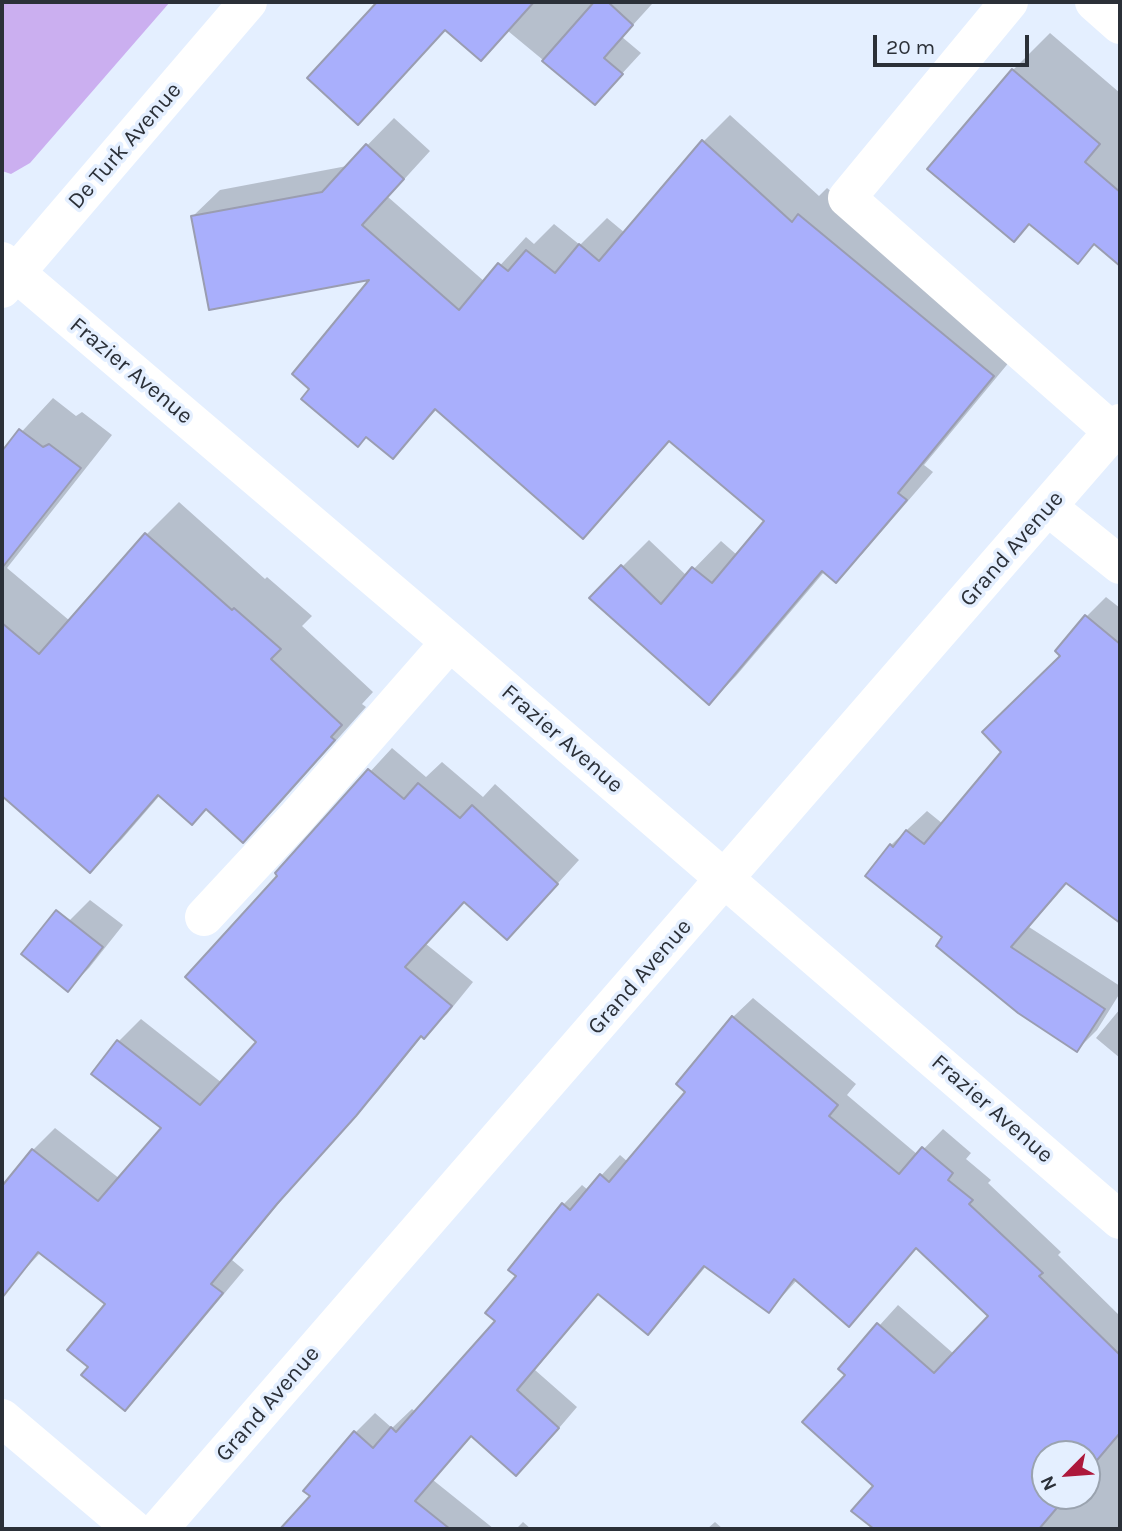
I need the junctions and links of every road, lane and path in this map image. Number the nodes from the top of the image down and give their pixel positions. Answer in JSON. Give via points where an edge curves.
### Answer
{"nodes":[{"id":1,"x":248,"y":2,"type":"edge"},
{"id":2,"x":1009,"y":2,"type":"edge"},
{"id":3,"x":1094,"y":2,"type":"edge"},
{"id":4,"x":1120,"y":24,"type":"edge"},
{"id":5,"x":6,"y":274,"type":"edge"},
{"id":6,"x":1116,"y":428,"type":"edge"},
{"id":7,"x":1048,"y":507,"type":"junction"},
{"id":8,"x":1120,"y":565,"type":"edge"},
{"id":9,"x":450,"y":642,"type":"junction"},
{"id":10,"x":725,"y":879,"type":"junction"},
{"id":11,"x":204,"y":917,"type":"dead end"},
{"id":12,"x":1120,"y":1220,"type":"edge"},
{"id":13,"x":2,"y":1418,"type":"edge"},
{"id":14,"x":133,"y":1529,"type":"edge"},
{"id":15,"x":159,"y":1529,"type":"edge"}],
"edges":[{"from":1,"to":5,"type":"street","name":"De Turk Avenue"},
{"from":2,"to":6,"type":"street","via":[[847,198]]},
{"from":3,"to":4,"type":"street"},
{"from":5,"to":9,"type":"street","name":"Frazier Avenue"},
{"from":6,"to":7,"type":"street","name":"Grand Avenue"},
{"from":7,"to":8,"type":"street"},
{"from":7,"to":10,"type":"street","name":"Grand Avenue"},
{"from":9,"to":10,"type":"street","name":"Frazier Avenue"},
{"from":9,"to":11,"type":"street"},
{"from":10,"to":12,"type":"street","name":"Frazier Avenue"},
{"from":10,"to":15,"type":"street","name":"Grand Avenue"},
{"from":13,"to":14,"type":"street"}]}
